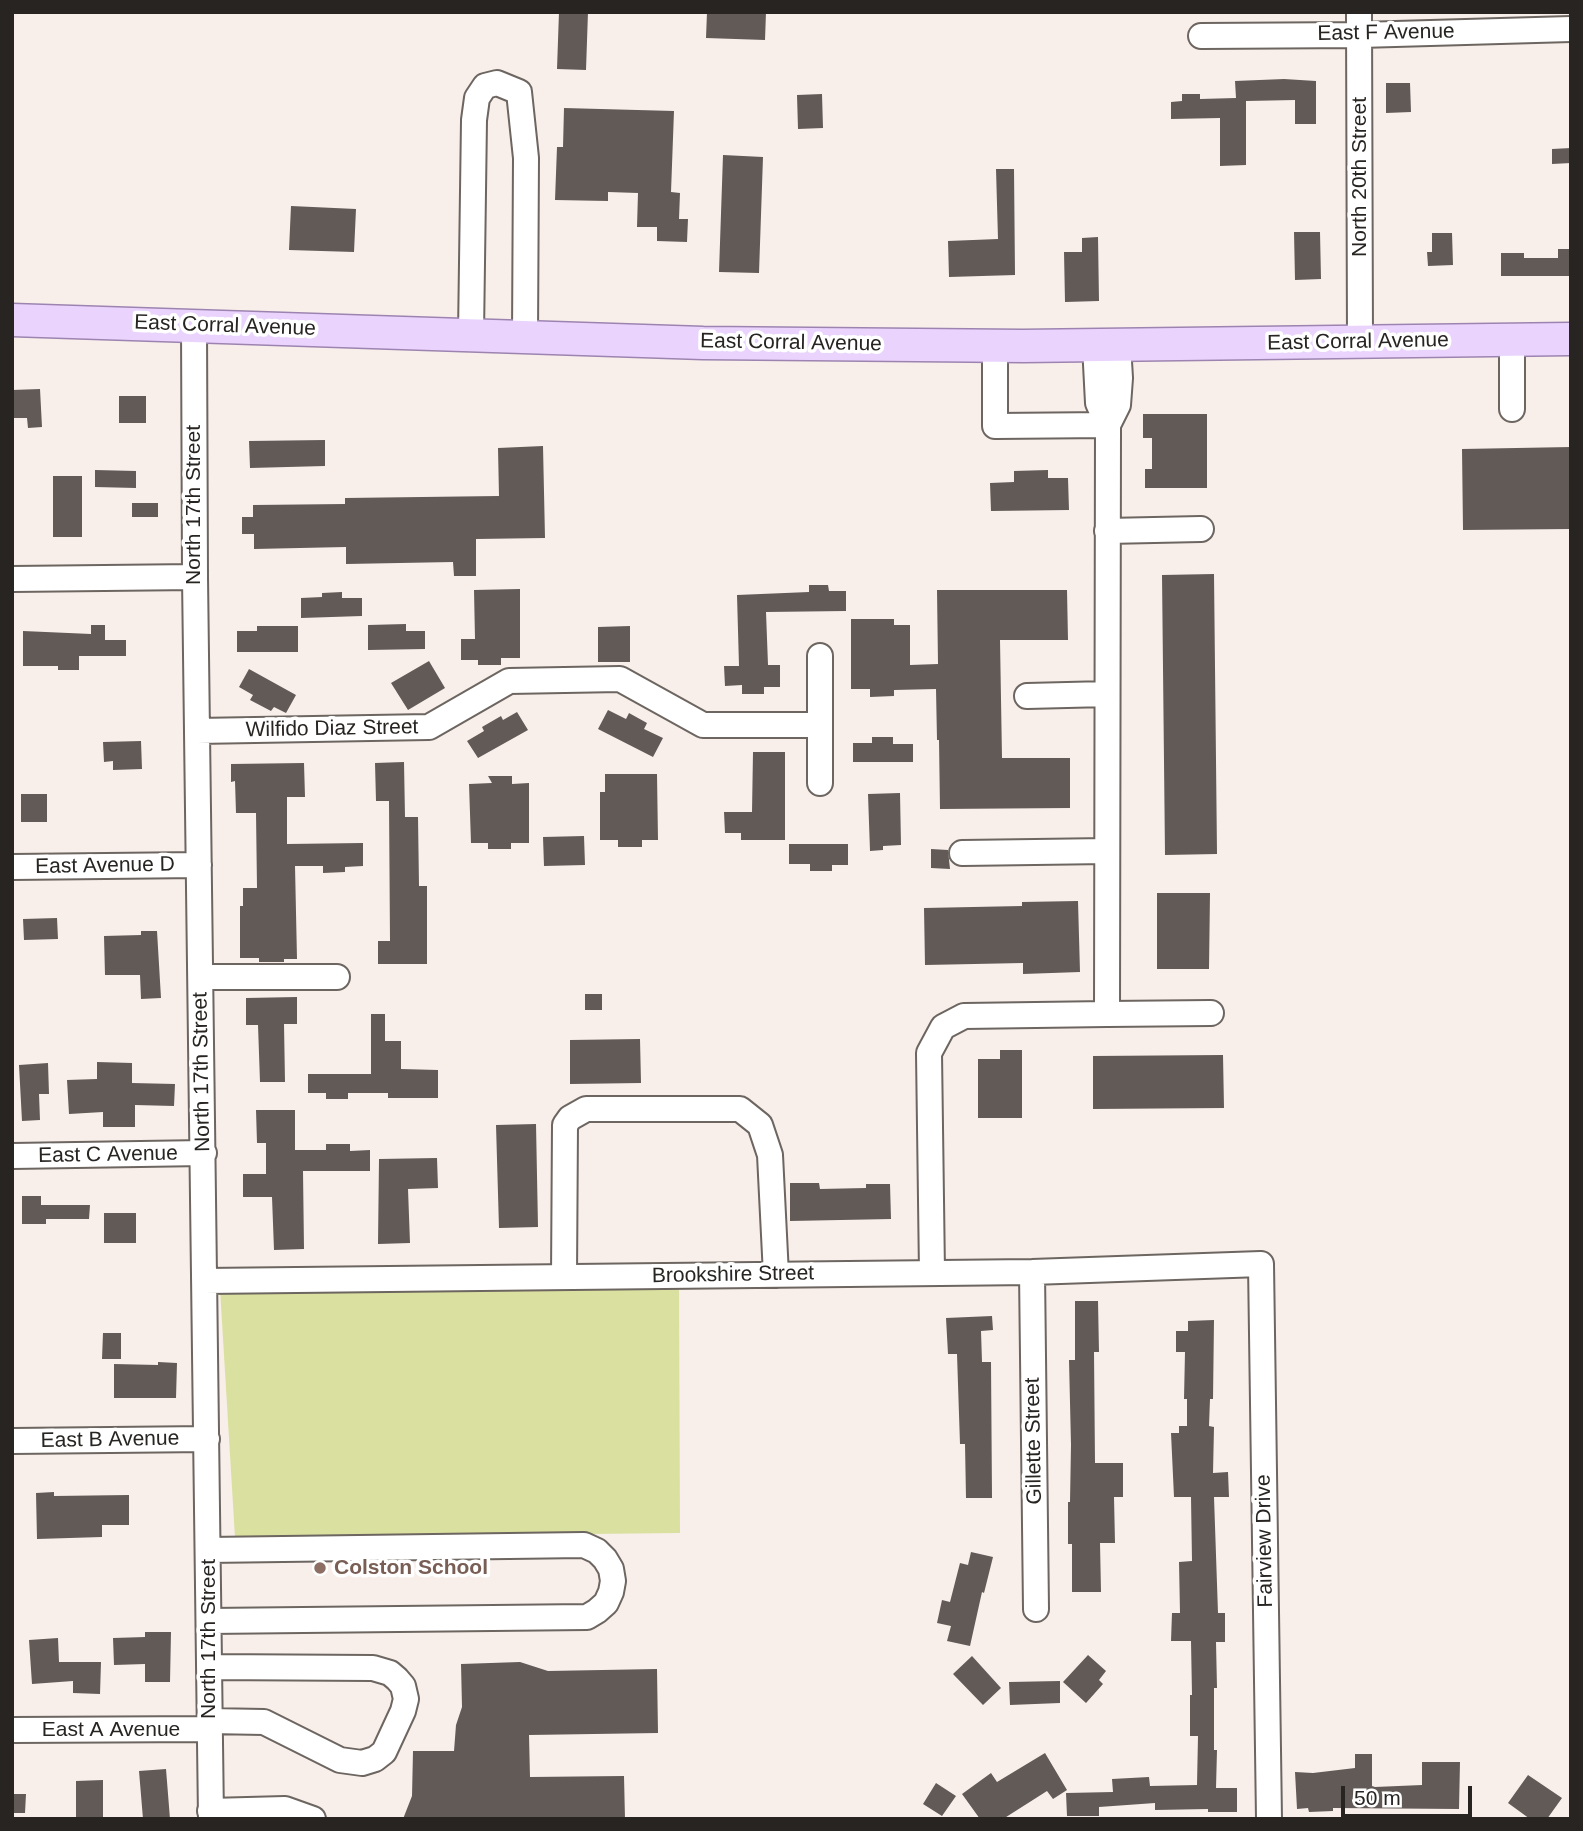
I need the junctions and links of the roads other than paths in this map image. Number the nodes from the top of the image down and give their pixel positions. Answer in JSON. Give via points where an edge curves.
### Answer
{"nodes":[{"id":1,"x":1359,"y":24,"type":"edge"},
{"id":2,"x":1571,"y":29,"type":"edge"},
{"id":3,"x":1201,"y":36,"type":"dead end"},
{"id":4,"x":12,"y":320,"type":"edge"},
{"id":5,"x":194,"y":325,"type":"junction"},
{"id":6,"x":471,"y":334,"type":"junction"},
{"id":7,"x":525,"y":336,"type":"junction"},
{"id":8,"x":1512,"y":340,"type":"junction"},
{"id":9,"x":1571,"y":340,"type":"edge"},
{"id":10,"x":1360,"y":342,"type":"junction"},
{"id":11,"x":1106,"y":345,"type":"junction"},
{"id":12,"x":995,"y":346,"type":"junction"},
{"id":13,"x":1512,"y":409,"type":"dead end"},
{"id":14,"x":1108,"y":425,"type":"junction"},
{"id":15,"x":1200,"y":529,"type":"dead end"},
{"id":16,"x":1107,"y":531,"type":"junction"},
{"id":17,"x":195,"y":577,"type":"junction"},
{"id":18,"x":12,"y":579,"type":"edge"},
{"id":19,"x":820,"y":656,"type":"dead end"},
{"id":20,"x":1107,"y":694,"type":"junction"},
{"id":21,"x":1027,"y":696,"type":"dead end"},
{"id":22,"x":821,"y":725,"type":"junction"},
{"id":23,"x":197,"y":731,"type":"junction"},
{"id":24,"x":821,"y":783,"type":"dead end"},
{"id":25,"x":1107,"y":851,"type":"junction"},
{"id":26,"x":961,"y":853,"type":"dead end"},
{"id":27,"x":199,"y":865,"type":"junction"},
{"id":28,"x":12,"y":867,"type":"edge"},
{"id":29,"x":201,"y":977,"type":"junction"},
{"id":30,"x":337,"y":977,"type":"dead end"},
{"id":31,"x":1211,"y":1013,"type":"dead end"},
{"id":32,"x":1107,"y":1014,"type":"junction"},
{"id":33,"x":204,"y":1153,"type":"junction"},
{"id":34,"x":12,"y":1156,"type":"edge"},
{"id":35,"x":1261,"y":1264,"type":"joint"},
{"id":36,"x":1031,"y":1272,"type":"junction"},
{"id":37,"x":932,"y":1273,"type":"junction"},
{"id":38,"x":776,"y":1275,"type":"junction"},
{"id":39,"x":564,"y":1277,"type":"junction"},
{"id":40,"x":205,"y":1281,"type":"junction"},
{"id":41,"x":207,"y":1439,"type":"junction"},
{"id":42,"x":12,"y":1441,"type":"edge"},
{"id":43,"x":208,"y":1550,"type":"junction"},
{"id":44,"x":1037,"y":1609,"type":"dead end"},
{"id":45,"x":209,"y":1621,"type":"junction"},
{"id":46,"x":209,"y":1667,"type":"junction"},
{"id":47,"x":209,"y":1725,"type":"junction"},
{"id":48,"x":12,"y":1730,"type":"edge"},
{"id":49,"x":211,"y":1815,"type":"edge"},
{"id":50,"x":313,"y":1819,"type":"edge"},
{"id":51,"x":1269,"y":1819,"type":"edge"}],
"edges":[{"from":1,"to":2,"type":"street","name":"East F Avenue"},
{"from":1,"to":3,"type":"street","name":"East F Avenue"},
{"from":1,"to":10,"type":"street","name":"North 20th Street"},
{"from":4,"to":5,"type":"main road","name":"East Corral Avenue"},
{"from":5,"to":6,"type":"main road","name":"East Corral Avenue"},
{"from":5,"to":17,"type":"street","name":"North 17th Street"},
{"from":6,"to":7,"type":"main road","name":"East Corral Avenue"},
{"from":6,"to":7,"type":"street","via":[[474,120],[477,98],[485,86],[497,83],[519,92],[525,145]]},
{"from":7,"to":12,"type":"main road","name":"East Corral Avenue"},
{"from":8,"to":9,"type":"main road","name":"East Corral Avenue"},
{"from":8,"to":10,"type":"main road","name":"East Corral Avenue"},
{"from":8,"to":13,"type":"street"},
{"from":10,"to":11,"type":"main road","name":"East Corral Avenue"},
{"from":11,"to":12,"type":"main road","name":"East Corral Avenue"},
{"from":11,"to":14,"type":"street","via":[[1120,377],[1118,405]]},
{"from":12,"to":14,"type":"street","via":[[995,426]]},
{"from":14,"to":16,"type":"street"},
{"from":15,"to":16,"type":"street"},
{"from":16,"to":20,"type":"street"},
{"from":17,"to":18,"type":"street"},
{"from":17,"to":23,"type":"street","name":"North 17th Street"},
{"from":19,"to":22,"type":"street"},
{"from":20,"to":21,"type":"street"},
{"from":20,"to":25,"type":"street"},
{"from":22,"to":23,"type":"street","name":"Wilfido Diaz Street","via":[[703,725],[620,679],[509,681],[429,727]]},
{"from":22,"to":24,"type":"street"},
{"from":23,"to":27,"type":"street","name":"North 17th Street"},
{"from":25,"to":26,"type":"street"},
{"from":25,"to":32,"type":"street"},
{"from":27,"to":28,"type":"street","name":"East Avenue D"},
{"from":27,"to":29,"type":"street","name":"North 17th Street"},
{"from":29,"to":30,"type":"street"},
{"from":29,"to":33,"type":"street","name":"North 17th Street"},
{"from":31,"to":32,"type":"street"},
{"from":32,"to":37,"type":"street","via":[[964,1016],[943,1027],[929,1053]]},
{"from":33,"to":34,"type":"street","name":"East C Avenue"},
{"from":33,"to":40,"type":"street","name":"North 17th Street"},
{"from":35,"to":36,"type":"street","name":"Brookshire Street"},
{"from":35,"to":51,"type":"street","name":"Fairview Drive"},
{"from":36,"to":37,"type":"street","name":"Brookshire Street"},
{"from":36,"to":44,"type":"street","name":"Gillette Street"},
{"from":37,"to":38,"type":"street","name":"Brookshire Street"},
{"from":38,"to":39,"type":"street","name":"Brookshire Street"},
{"from":38,"to":39,"type":"street","via":[[770,1154],[760,1125],[740,1110],[586,1110],[565,1125]]},
{"from":39,"to":40,"type":"street","name":"Brookshire Street"},
{"from":40,"to":41,"type":"street","name":"North 17th Street"},
{"from":41,"to":42,"type":"street","name":"East B Avenue"},
{"from":41,"to":43,"type":"street","name":"North 17th Street"},
{"from":43,"to":45,"type":"street","name":"North 17th Street"},
{"from":43,"to":45,"type":"street","via":[[584,1545],[605,1559],[613,1581],[606,1603],[587,1617]]},
{"from":45,"to":46,"type":"street","name":"North 17th Street"},
{"from":46,"to":47,"type":"street","name":"North 17th Street"},
{"from":46,"to":47,"type":"street","name":"East A Avenue","via":[[382,1670],[397,1679],[407,1699],[384,1752],[362,1763],[340,1760],[264,1723]]},
{"from":47,"to":48,"type":"street","name":"East A Avenue"},
{"from":47,"to":49,"type":"street","name":"North 17th Street"},
{"from":49,"to":50,"type":"street","via":[[285,1810]]}]}
